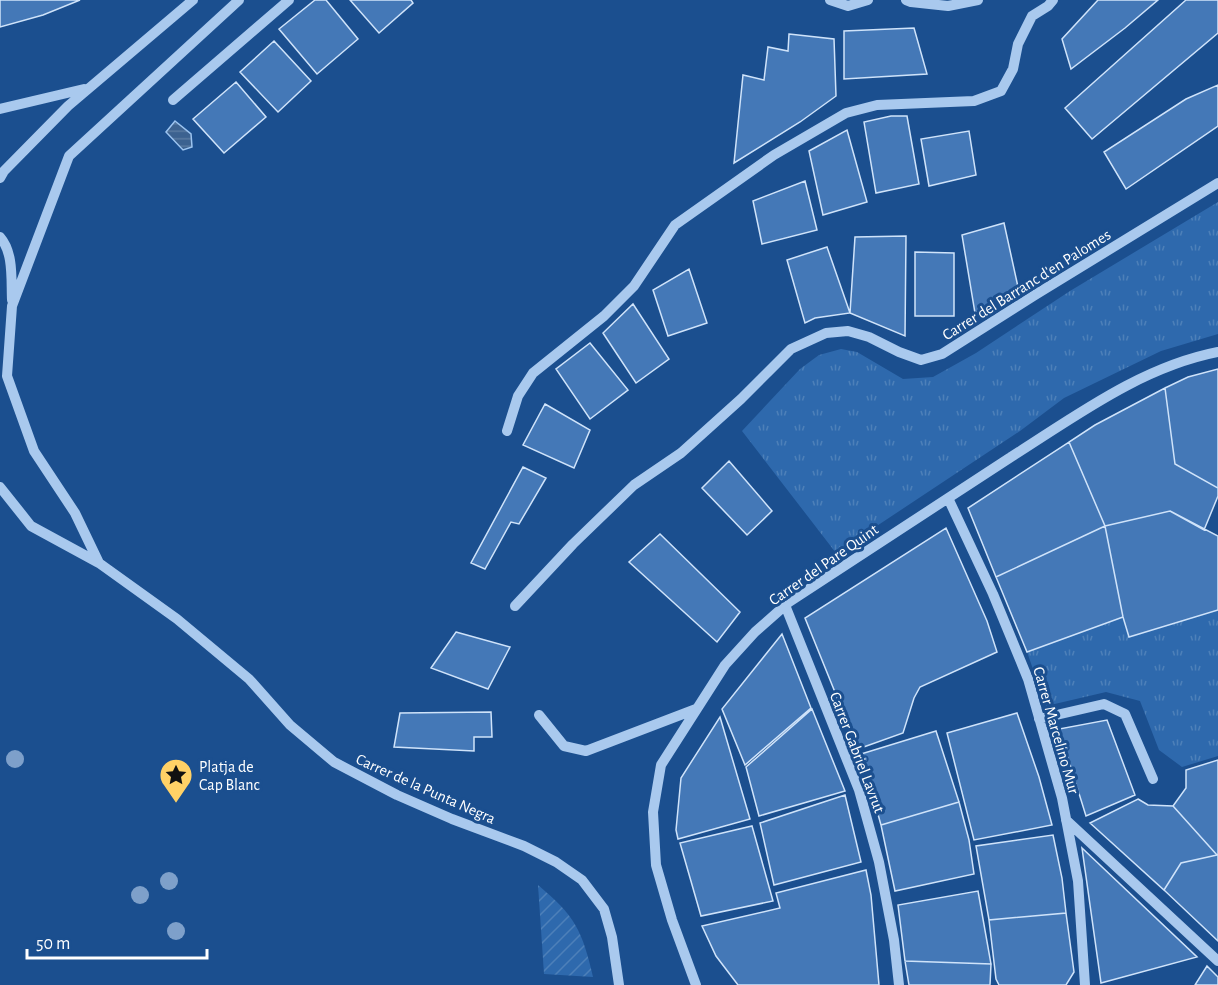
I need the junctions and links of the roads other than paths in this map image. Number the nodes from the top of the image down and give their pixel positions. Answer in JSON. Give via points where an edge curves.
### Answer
{"nodes":[{"id":1,"x":193,"y":0,"type":"edge"},
{"id":2,"x":239,"y":0,"type":"edge"},
{"id":3,"x":289,"y":0,"type":"edge"},
{"id":4,"x":830,"y":0,"type":"edge"},
{"id":5,"x":868,"y":0,"type":"edge"},
{"id":6,"x":906,"y":0,"type":"edge"},
{"id":7,"x":978,"y":0,"type":"edge"},
{"id":8,"x":1053,"y":0,"type":"edge"},
{"id":9,"x":88,"y":89,"type":"junction"},
{"id":10,"x":173,"y":100,"type":"dead end"},
{"id":11,"x":0,"y":109,"type":"edge"},
{"id":12,"x":0,"y":178,"type":"edge"},
{"id":13,"x":1218,"y":183,"type":"edge"},
{"id":14,"x":0,"y":237,"type":"edge"},
{"id":15,"x":12,"y":306,"type":"junction"},
{"id":16,"x":1218,"y":352,"type":"edge"},
{"id":17,"x":4,"y":376,"type":"edge"},
{"id":18,"x":507,"y":431,"type":"dead end"},
{"id":19,"x":0,"y":487,"type":"edge"},
{"id":20,"x":948,"y":498,"type":"junction"},
{"id":21,"x":99,"y":563,"type":"junction"},
{"id":22,"x":785,"y":605,"type":"junction"},
{"id":23,"x":515,"y":606,"type":"dead end"},
{"id":24,"x":696,"y":709,"type":"junction"},
{"id":25,"x":539,"y":715,"type":"dead end"},
{"id":26,"x":1039,"y":719,"type":"junction"},
{"id":27,"x":1153,"y":779,"type":"dead end"},
{"id":28,"x":1066,"y":820,"type":"junction"},
{"id":29,"x":1218,"y":962,"type":"edge"},
{"id":30,"x":619,"y":985,"type":"edge"},
{"id":31,"x":696,"y":985,"type":"edge"},
{"id":32,"x":899,"y":985,"type":"edge"},
{"id":33,"x":1085,"y":985,"type":"edge"}],
"edges":[{"from":1,"to":9,"type":"street"},
{"from":2,"to":15,"type":"street","via":[[69,156]]},
{"from":3,"to":10,"type":"street"},
{"from":4,"to":5,"type":"street","via":[[848,6]]},
{"from":6,"to":7,"type":"street","via":[[948,6]]},
{"from":8,"to":18,"type":"street","via":[[1032,16],[1001,91],[974,101],[877,105],[846,113],[774,155],[675,225],[634,286],[604,316],[533,373],[518,396]]},
{"from":9,"to":11,"type":"street"},
{"from":9,"to":12,"type":"street"},
{"from":13,"to":23,"type":"street","name":"Carrer del Barranc d'en Palomes","via":[[942,354],[921,360],[848,331],[826,333],[791,349],[681,453],[634,485]]},
{"from":14,"to":15,"type":"street","via":[[6,244],[11,272]]},
{"from":15,"to":17,"type":"street"},
{"from":16,"to":20,"type":"street","name":"Carrer del Pare Quint","via":[[1141,377]]},
{"from":17,"to":21,"type":"street","via":[[33,451],[75,513]]},
{"from":19,"to":21,"type":"street","name":"Carrer de la Punta Negra","via":[[31,526]]},
{"from":20,"to":22,"type":"street","name":"Carrer del Pare Quint"},
{"from":20,"to":26,"type":"street","name":"Carrer Marcelino Mur","via":[[1028,679]]},
{"from":21,"to":30,"type":"street","name":"Carrer de la Punta Negra","via":[[177,618],[249,679],[290,725],[334,762],[408,800],[524,846],[582,880],[604,909]]},
{"from":22,"to":24,"type":"street","name":"Carrer del Pare Quint","via":[[725,665]]},
{"from":22,"to":32,"type":"street","name":"Carrer Gabriel Lavrut","via":[[859,790],[879,862]]},
{"from":24,"to":25,"type":"street","via":[[586,751],[564,746]]},
{"from":24,"to":31,"type":"street","name":"Carrer del Pare Quint","via":[[661,765],[653,812],[656,865]]},
{"from":26,"to":27,"type":"street","via":[[1104,704],[1125,714]]},
{"from":26,"to":28,"type":"street","name":"Carrer Marcelino Mur"},
{"from":28,"to":29,"type":"street"},
{"from":28,"to":33,"type":"street","name":"Carrer Marcelino Mur","via":[[1078,881]]}]}
